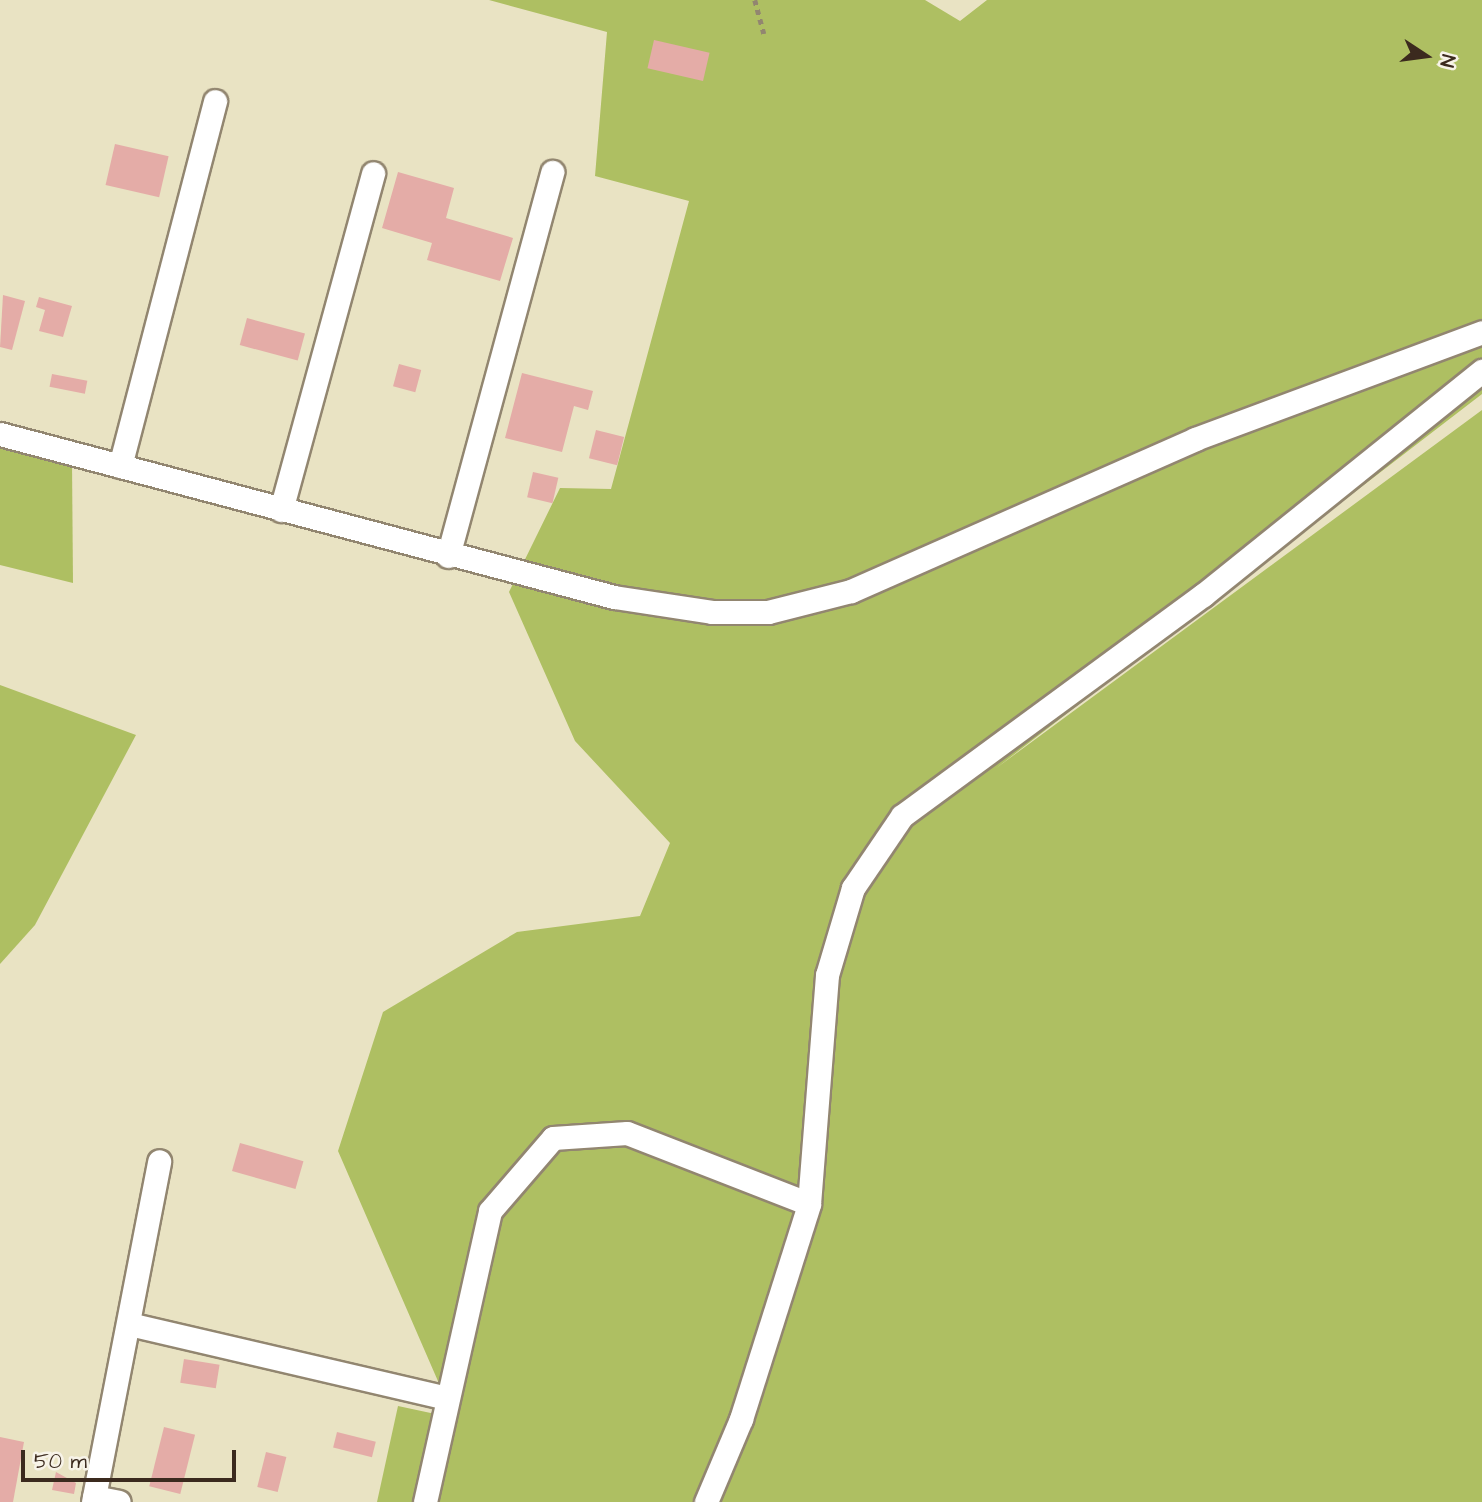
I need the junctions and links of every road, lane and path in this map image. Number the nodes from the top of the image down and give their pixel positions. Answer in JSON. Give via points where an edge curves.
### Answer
{"nodes":[{"id":1,"x":755,"y":0,"type":"edge"},
{"id":2,"x":764,"y":34,"type":"dead end"},
{"id":3,"x":215,"y":101,"type":"dead end"},
{"id":4,"x":552,"y":172,"type":"dead end"},
{"id":5,"x":373,"y":173,"type":"dead end"},
{"id":6,"x":1482,"y":332,"type":"edge"},
{"id":7,"x":1482,"y":372,"type":"edge"},
{"id":8,"x":0,"y":434,"type":"edge"},
{"id":9,"x":120,"y":466,"type":"junction"},
{"id":10,"x":281,"y":510,"type":"junction"},
{"id":11,"x":448,"y":556,"type":"junction"},
{"id":12,"x":159,"y":1161,"type":"dead end"},
{"id":13,"x":808,"y":1204,"type":"junction"},
{"id":14,"x":129,"y":1324,"type":"junction"},
{"id":15,"x":448,"y":1398,"type":"junction"},
{"id":16,"x":94,"y":1499,"type":"edge"},
{"id":17,"x":119,"y":1502,"type":"edge"},
{"id":18,"x":425,"y":1502,"type":"edge"},
{"id":19,"x":706,"y":1502,"type":"edge"}],
"edges":[{"from":1,"to":2,"type":"path"},
{"from":3,"to":9,"type":"street"},
{"from":4,"to":11,"type":"street"},
{"from":5,"to":10,"type":"street"},
{"from":6,"to":11,"type":"street","via":[[1195,439],[988,533],[804,605],[757,612],[671,607]]},
{"from":7,"to":13,"type":"street","via":[[1203,594],[902,816],[853,888],[827,975]]},
{"from":8,"to":9,"type":"street"},
{"from":9,"to":10,"type":"street"},
{"from":10,"to":11,"type":"street"},
{"from":12,"to":14,"type":"street"},
{"from":13,"to":15,"type":"street","via":[[627,1133],[553,1138],[490,1211]]},
{"from":13,"to":19,"type":"street","via":[[741,1419]]},
{"from":14,"to":15,"type":"street"},
{"from":14,"to":16,"type":"street"},
{"from":15,"to":18,"type":"street"},
{"from":16,"to":17,"type":"street"}]}
